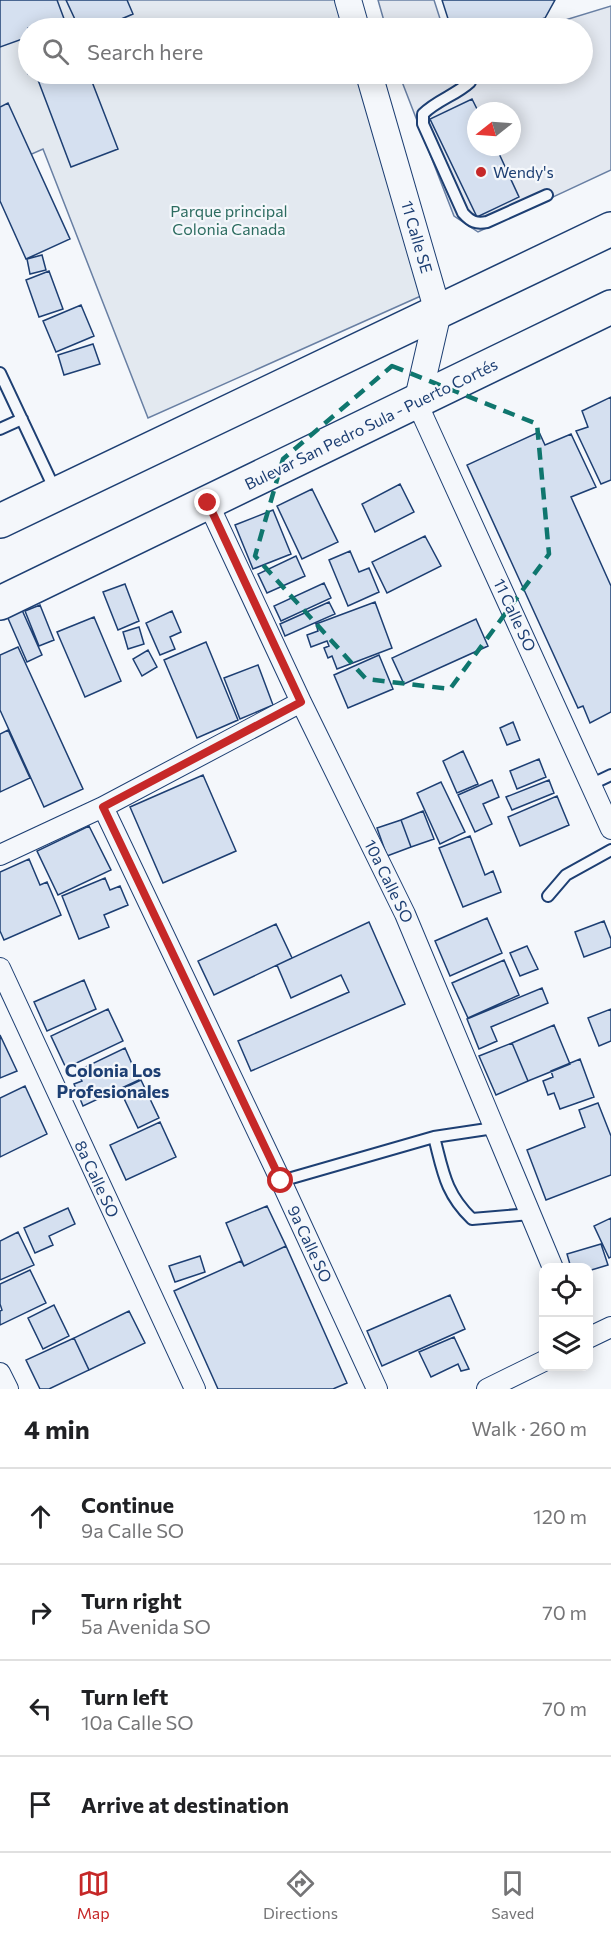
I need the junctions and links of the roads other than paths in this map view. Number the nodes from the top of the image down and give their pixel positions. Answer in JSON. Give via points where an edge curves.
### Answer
{"nodes":[{"id":1,"x":348,"y":0,"type":"edge"},
{"id":2,"x":353,"y":18,"type":"edge"},
{"id":3,"x":372,"y":84,"type":"edge"},
{"id":4,"x":468,"y":84,"type":"edge"},
{"id":5,"x":547,"y":195,"type":"dead end"},
{"id":6,"x":611,"y":229,"type":"edge"},
{"id":7,"x":611,"y":307,"type":"edge"},
{"id":8,"x":438,"y":312,"type":"junction"},
{"id":9,"x":0,"y":373,"type":"edge"},
{"id":10,"x":417,"y":403,"type":"junction"},
{"id":11,"x":22,"y":419,"type":"junction"},
{"id":12,"x":0,"y":429,"type":"edge"},
{"id":13,"x":57,"y":494,"type":"junction"},
{"id":14,"x":208,"y":503,"type":"junction"},
{"id":15,"x":0,"y":521,"type":"edge"},
{"id":16,"x":0,"y":603,"type":"edge"},
{"id":17,"x":301,"y":702,"type":"junction"},
{"id":18,"x":611,"y":775,"type":"edge"},
{"id":19,"x":592,"y":784,"type":"junction"},
{"id":20,"x":103,"y":807,"type":"junction"},
{"id":21,"x":611,"y":829,"type":"edge"},
{"id":22,"x":611,"y":850,"type":"edge"},
{"id":23,"x":0,"y":855,"type":"edge"},
{"id":24,"x":548,"y":896,"type":"dead end"},
{"id":25,"x":0,"y":968,"type":"edge"},
{"id":26,"x":495,"y":1128,"type":"junction"},
{"id":27,"x":434,"y":1137,"type":"junction"},
{"id":28,"x":281,"y":1181,"type":"junction"},
{"id":29,"x":530,"y":1214,"type":"junction"},
{"id":30,"x":551,"y":1263,"type":"edge"},
{"id":31,"x":611,"y":1327,"type":"edge"},
{"id":32,"x":593,"y":1336,"type":"edge"},
{"id":33,"x":539,"y":1362,"type":"edge"},
{"id":34,"x":0,"y":1373,"type":"edge"},
{"id":35,"x":8,"y":1389,"type":"edge"},
{"id":36,"x":195,"y":1389,"type":"edge"},
{"id":37,"x":377,"y":1389,"type":"edge"},
{"id":38,"x":487,"y":1389,"type":"edge"}],
"edges":[{"from":1,"to":2,"type":"street"},
{"from":3,"to":8,"type":"street","name":"11 Calle SE"},
{"from":4,"to":5,"type":"lane","via":[[423,114],[423,124],[463,213],[477,224],[487,222]]},
{"from":6,"to":8,"type":"highway"},
{"from":7,"to":10,"type":"highway","name":"Bulevar San Pedro Sula - Puerto Cortés"},
{"from":8,"to":10,"type":"street","name":"11 Calle SE"},
{"from":8,"to":13,"type":"highway"},
{"from":9,"to":11,"type":"lane"},
{"from":10,"to":14,"type":"highway","name":"Bulevar San Pedro Sula - Puerto Cortés"},
{"from":10,"to":19,"type":"street","name":"11 Calle SO"},
{"from":11,"to":12,"type":"lane"},
{"from":11,"to":13,"type":"lane"},
{"from":13,"to":15,"type":"highway"},
{"from":14,"to":16,"type":"highway","name":"Bulevar San Pedro Sula - Puerto Cortés"},
{"from":14,"to":17,"type":"street","name":"10a Calle SO"},
{"from":17,"to":20,"type":"street"},
{"from":17,"to":26,"type":"street","name":"10a Calle SO","via":[[405,914]]},
{"from":18,"to":19,"type":"lane"},
{"from":19,"to":21,"type":"street","name":"11 Calle SO"},
{"from":20,"to":23,"type":"street"},
{"from":20,"to":28,"type":"street","name":"9a Calle SO"},
{"from":22,"to":24,"type":"lane","via":[[566,875]]},
{"from":25,"to":36,"type":"street","name":"8a Calle SO"},
{"from":26,"to":27,"type":"lane"},
{"from":26,"to":29,"type":"street","name":"10a Calle SO"},
{"from":27,"to":28,"type":"lane"},
{"from":27,"to":29,"type":"lane","via":[[448,1190],[472,1219]]},
{"from":28,"to":37,"type":"street","name":"9a Calle SO"},
{"from":29,"to":30,"type":"street","name":"10a Calle SO"},
{"from":31,"to":32,"type":"street"},
{"from":33,"to":38,"type":"street"},
{"from":34,"to":35,"type":"street"}]}
